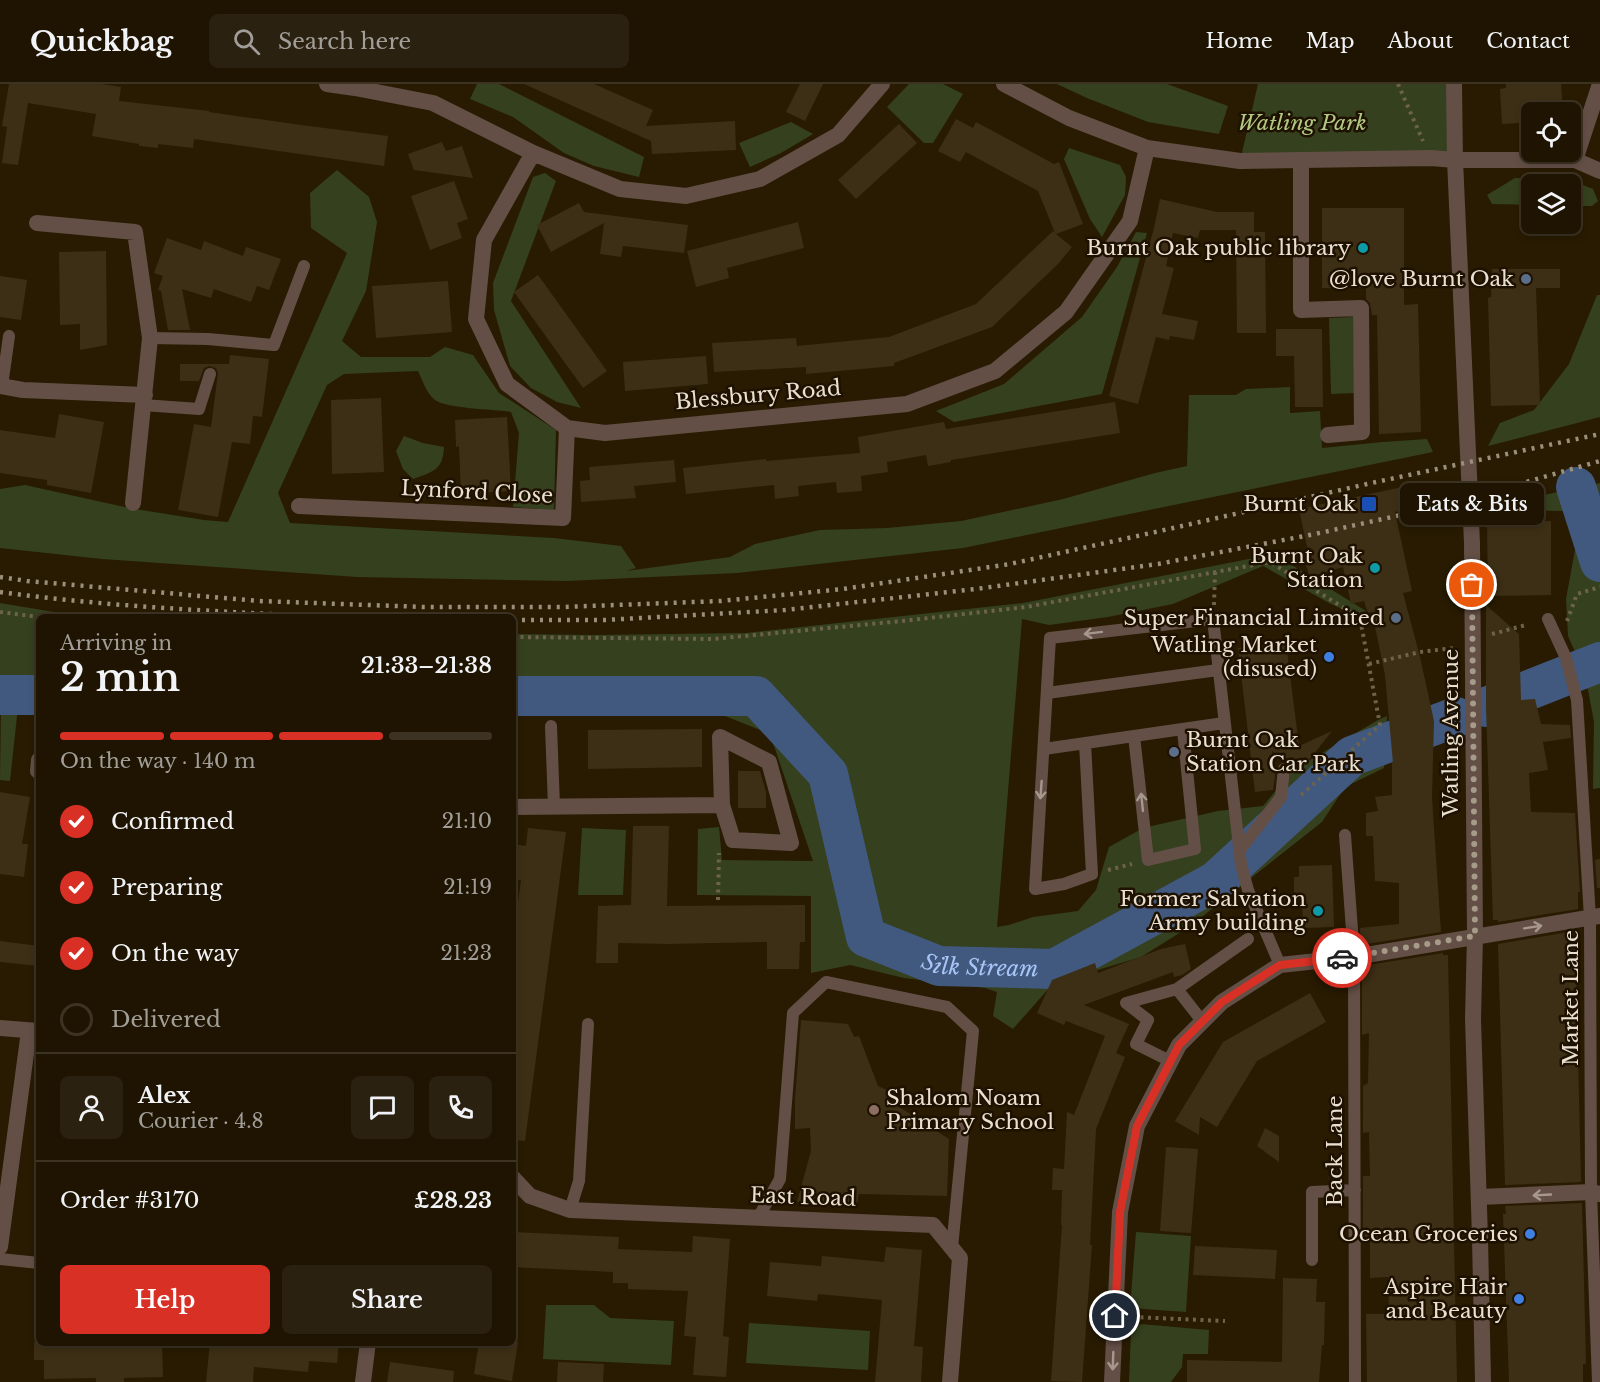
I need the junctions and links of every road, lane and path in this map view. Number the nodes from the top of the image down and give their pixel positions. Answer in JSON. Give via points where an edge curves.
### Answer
{"nodes":[{"id":1,"x":327,"y":84,"type":"edge"},
{"id":2,"x":882,"y":84,"type":"edge"},
{"id":3,"x":1004,"y":84,"type":"edge"},
{"id":4,"x":1398,"y":84,"type":"edge"},
{"id":5,"x":1454,"y":84,"type":"edge"},
{"id":6,"x":1600,"y":84,"type":"edge"},
{"id":7,"x":1581,"y":142,"type":"edge"},
{"id":8,"x":1146,"y":148,"type":"junction"},
{"id":9,"x":533,"y":153,"type":"junction"},
{"id":10,"x":1431,"y":159,"type":"junction"},
{"id":11,"x":1455,"y":160,"type":"junction"},
{"id":12,"x":1521,"y":160,"type":"edge"},
{"id":13,"x":1301,"y":161,"type":"junction"},
{"id":14,"x":1580,"y":162,"type":"edge"},
{"id":15,"x":1600,"y":171,"type":"edge"},
{"id":16,"x":37,"y":223,"type":"dead end"},
{"id":17,"x":304,"y":267,"type":"dead end"},
{"id":18,"x":9,"y":336,"type":"dead end"},
{"id":19,"x":150,"y":338,"type":"junction"},
{"id":20,"x":210,"y":374,"type":"dead end"},
{"id":21,"x":1,"y":386,"type":"edge"},
{"id":22,"x":144,"y":400,"type":"junction"},
{"id":23,"x":567,"y":428,"type":"junction"},
{"id":24,"x":1328,"y":435,"type":"dead end"},
{"id":25,"x":133,"y":503,"type":"dead end"},
{"id":26,"x":299,"y":506,"type":"dead end"},
{"id":27,"x":1215,"y":572,"type":"junction"},
{"id":28,"x":1600,"y":587,"type":"edge"},
{"id":29,"x":0,"y":612,"type":"edge"},
{"id":30,"x":36,"y":618,"type":"edge"},
{"id":31,"x":1213,"y":619,"type":"junction"},
{"id":32,"x":1548,"y":619,"type":"dead end"},
{"id":33,"x":1526,"y":625,"type":"dead end"},
{"id":34,"x":516,"y":637,"type":"edge"},
{"id":35,"x":1480,"y":640,"type":"junction"},
{"id":36,"x":1559,"y":644,"type":"junction"},
{"id":37,"x":1369,"y":664,"type":"junction"},
{"id":38,"x":1218,"y":669,"type":"junction"},
{"id":39,"x":1047,"y":693,"type":"junction"},
{"id":40,"x":1224,"y":723,"type":"junction"},
{"id":41,"x":551,"y":726,"type":"dead end"},
{"id":42,"x":1183,"y":730,"type":"junction"},
{"id":43,"x":1134,"y":736,"type":"junction"},
{"id":44,"x":1085,"y":743,"type":"junction"},
{"id":45,"x":1044,"y":749,"type":"junction"},
{"id":46,"x":1284,"y":769,"type":"dead end"},
{"id":47,"x":1292,"y":804,"type":"dead end"},
{"id":48,"x":722,"y":805,"type":"junction"},
{"id":49,"x":554,"y":806,"type":"junction"},
{"id":50,"x":516,"y":807,"type":"edge"},
{"id":51,"x":1345,"y":835,"type":"dead end"},
{"id":52,"x":1239,"y":851,"type":"junction"},
{"id":53,"x":1148,"y":860,"type":"junction"},
{"id":54,"x":1092,"y":874,"type":"junction"},
{"id":55,"x":1595,"y":917,"type":"edge"},
{"id":56,"x":1475,"y":936,"type":"junction"},
{"id":57,"x":1248,"y":939,"type":"dead end"},
{"id":58,"x":1354,"y":957,"type":"junction"},
{"id":59,"x":1280,"y":965,"type":"junction"},
{"id":60,"x":1177,"y":989,"type":"junction"},
{"id":61,"x":1202,"y":1021,"type":"junction"},
{"id":62,"x":588,"y":1024,"type":"dead end"},
{"id":63,"x":0,"y":1029,"type":"edge"},
{"id":64,"x":34,"y":1031,"type":"edge"},
{"id":65,"x":1170,"y":1061,"type":"junction"},
{"id":66,"x":516,"y":1181,"type":"edge"},
{"id":67,"x":1355,"y":1190,"type":"junction"},
{"id":68,"x":1595,"y":1193,"type":"edge"},
{"id":69,"x":1479,"y":1197,"type":"junction"},
{"id":70,"x":570,"y":1210,"type":"junction"},
{"id":71,"x":758,"y":1218,"type":"junction"},
{"id":72,"x":0,"y":1246,"type":"edge"},
{"id":73,"x":952,"y":1248,"type":"junction"},
{"id":74,"x":0,"y":1259,"type":"edge"},
{"id":75,"x":1312,"y":1260,"type":"dead end"},
{"id":76,"x":36,"y":1263,"type":"edge"},
{"id":77,"x":1115,"y":1316,"type":"junction"},
{"id":78,"x":1225,"y":1321,"type":"dead end"},
{"id":79,"x":368,"y":1346,"type":"edge"},
{"id":80,"x":363,"y":1382,"type":"edge"},
{"id":81,"x":950,"y":1382,"type":"edge"},
{"id":82,"x":1112,"y":1382,"type":"edge"},
{"id":83,"x":1355,"y":1382,"type":"edge"},
{"id":84,"x":1483,"y":1382,"type":"edge"},
{"id":85,"x":1598,"y":1382,"type":"edge"}],
"edges":[{"from":1,"to":9,"type":"street","via":[[433,103]]},
{"from":2,"to":9,"type":"street","via":[[838,135],[760,179],[686,196],[620,189]]},
{"from":3,"to":8,"type":"street","via":[[1069,118]]},
{"from":4,"to":10,"type":"path"},
{"from":5,"to":11,"type":"street","name":"Watling Avenue"},
{"from":6,"to":7,"type":"street"},
{"from":8,"to":13,"type":"street","via":[[1240,160]]},
{"from":8,"to":23,"type":"street","name":"Blessbury Road","via":[[1130,221],[1066,312],[995,371],[907,404],[605,433]]},
{"from":9,"to":23,"type":"street","name":"Blessbury Road","via":[[484,240],[476,319],[507,384]]},
{"from":10,"to":11,"type":"street"},
{"from":10,"to":13,"type":"street"},
{"from":11,"to":12,"type":"street"},
{"from":11,"to":35,"type":"street","name":"Watling Avenue"},
{"from":13,"to":24,"type":"street","via":[[1301,310],[1361,308],[1362,432]]},
{"from":14,"to":15,"type":"street"},
{"from":16,"to":19,"type":"street","via":[[135,232]]},
{"from":17,"to":19,"type":"lane","via":[[274,345]]},
{"from":18,"to":21,"type":"lane"},
{"from":19,"to":22,"type":"street"},
{"from":20,"to":22,"type":"lane","via":[[199,410]]},
{"from":21,"to":22,"type":"street"},
{"from":22,"to":25,"type":"street"},
{"from":23,"to":26,"type":"street","name":"Lynford Close","via":[[563,518]]},
{"from":27,"to":31,"type":"path"},
{"from":27,"to":34,"type":"path","via":[[1026,607],[713,639]]},
{"from":27,"to":37,"type":"path","via":[[1270,562],[1360,618]]},
{"from":28,"to":36,"type":"path","via":[[1577,594]]},
{"from":29,"to":30,"type":"path"},
{"from":31,"to":38,"type":"lane"},
{"from":31,"to":39,"type":"lane","one_way":true,"via":[[1050,638]]},
{"from":32,"to":36,"type":"lane","name":"Market Lane"},
{"from":33,"to":35,"type":"path"},
{"from":35,"to":37,"type":"path"},
{"from":35,"to":56,"type":"street","name":"Watling Avenue"},
{"from":36,"to":55,"type":"lane","name":"Market Lane","via":[[1577,700]]},
{"from":37,"to":47,"type":"path","via":[[1380,725]]},
{"from":38,"to":39,"type":"lane"},
{"from":38,"to":40,"type":"lane"},
{"from":39,"to":45,"type":"lane"},
{"from":40,"to":42,"type":"lane"},
{"from":40,"to":52,"type":"lane"},
{"from":41,"to":49,"type":"lane"},
{"from":42,"to":43,"type":"lane"},
{"from":42,"to":53,"type":"lane","via":[[1195,849]]},
{"from":43,"to":44,"type":"lane"},
{"from":53,"to":43,"type":"lane","one_way":true},
{"from":44,"to":45,"type":"lane"},
{"from":44,"to":54,"type":"lane"},
{"from":45,"to":54,"type":"lane","one_way":true,"via":[[1035,889]]},
{"from":46,"to":52,"type":"lane","via":[[1281,797]]},
{"from":48,"to":48,"type":"street","via":[[720,737],[769,762],[791,843],[733,840]]},
{"from":48,"to":49,"type":"street"},
{"from":49,"to":50,"type":"street"},
{"from":51,"to":58,"type":"lane","name":"Back Lane"},
{"from":52,"to":59,"type":"lane","via":[[1248,890]]},
{"from":53,"to":54,"type":"path"},
{"from":56,"to":55,"type":"street","one_way":true},
{"from":55,"to":68,"type":"lane","name":"Market Lane"},
{"from":56,"to":58,"type":"street"},
{"from":56,"to":69,"type":"street","name":"Watling Avenue","via":[[1473,1018]]},
{"from":57,"to":60,"type":"lane"},
{"from":58,"to":59,"type":"street"},
{"from":58,"to":67,"type":"lane","name":"Back Lane"},
{"from":59,"to":61,"type":"street","via":[[1222,1002]]},
{"from":60,"to":61,"type":"lane"},
{"from":60,"to":65,"type":"lane","via":[[1126,1003],[1148,1020],[1136,1044]]},
{"from":61,"to":65,"type":"street"},
{"from":62,"to":70,"type":"lane","via":[[579,1181]]},
{"from":63,"to":64,"type":"street"},
{"from":64,"to":72,"type":"street"},
{"from":65,"to":77,"type":"street","via":[[1137,1126],[1120,1212]]},
{"from":66,"to":70,"type":"street","name":"East Road","via":[[530,1196]]},
{"from":67,"to":75,"type":"lane","via":[[1312,1192]]},
{"from":67,"to":83,"type":"lane","name":"Back Lane"},
{"from":68,"to":69,"type":"street","one_way":true},
{"from":68,"to":85,"type":"lane","name":"Market Lane"},
{"from":69,"to":84,"type":"street","name":"Watling Avenue"},
{"from":70,"to":71,"type":"street","name":"East Road"},
{"from":71,"to":73,"type":"street","name":"East Road","via":[[933,1225]]},
{"from":71,"to":73,"type":"lane","via":[[780,1179],[793,1012],[826,982],[947,1007],[973,1032]]},
{"from":73,"to":81,"type":"street","name":"East Road","via":[[960,1258]]},
{"from":74,"to":76,"type":"lane"},
{"from":77,"to":78,"type":"path"},
{"from":77,"to":82,"type":"street","one_way":true},
{"from":79,"to":80,"type":"street"}]}
